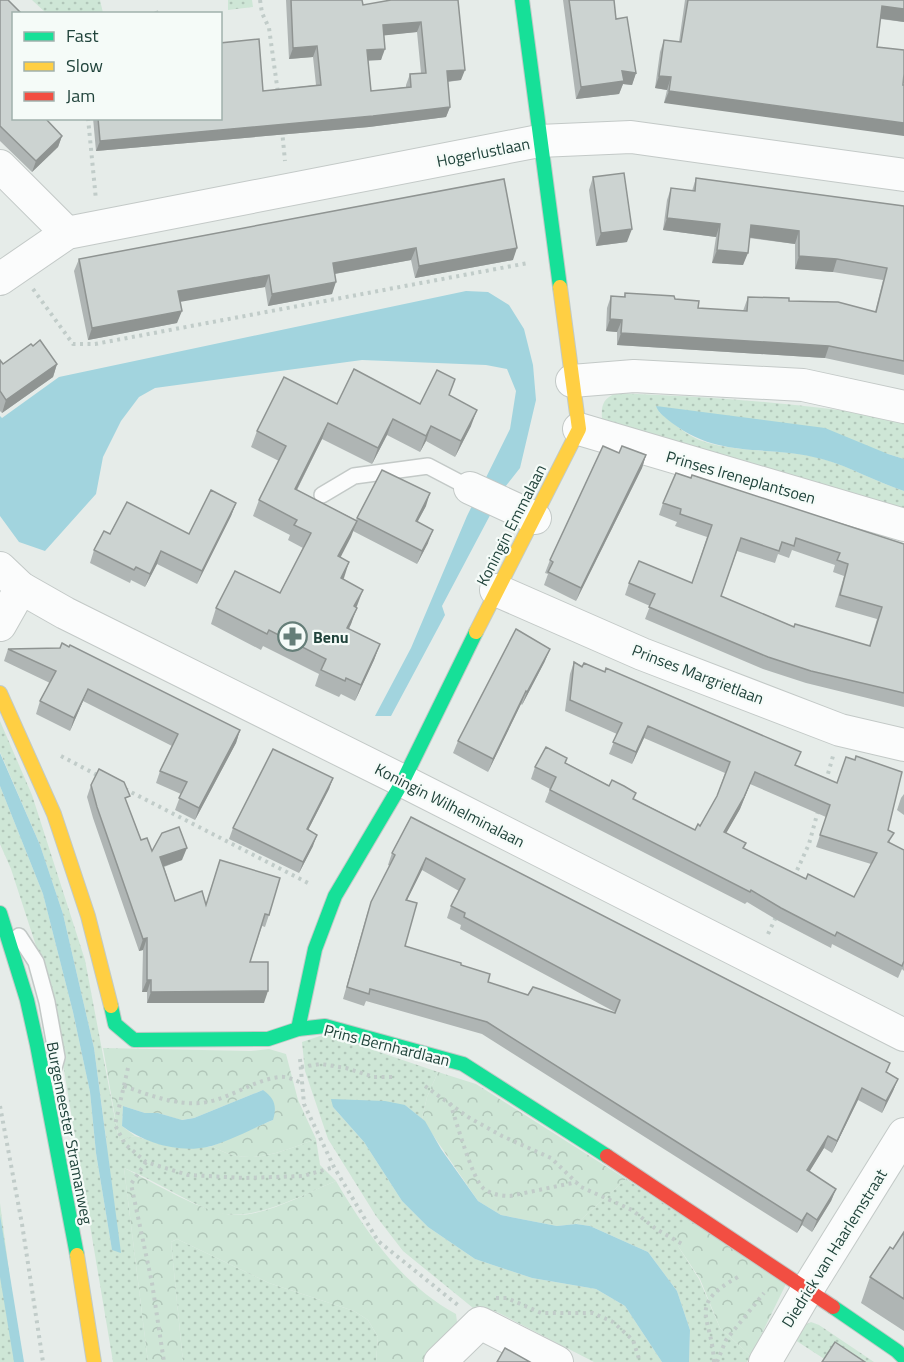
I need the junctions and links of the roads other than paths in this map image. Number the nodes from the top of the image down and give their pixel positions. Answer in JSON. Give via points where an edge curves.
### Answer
{"nodes":[{"id":1,"x":522,"y":0,"type":"edge"},
{"id":2,"x":539,"y":141,"type":"junction"},
{"id":3,"x":0,"y":166,"type":"edge"},
{"id":4,"x":904,"y":175,"type":"edge"},
{"id":5,"x":67,"y":233,"type":"junction"},
{"id":6,"x":9,"y":274,"type":"edge"},
{"id":7,"x":572,"y":381,"type":"junction"},
{"id":8,"x":904,"y":407,"type":"edge"},
{"id":9,"x":579,"y":429,"type":"junction"},
{"id":10,"x":470,"y":488,"type":"joint"},
{"id":11,"x":322,"y":495,"type":"dead end"},
{"id":12,"x":522,"y":512,"type":"junction"},
{"id":13,"x":904,"y":525,"type":"edge"},
{"id":14,"x":10,"y":578,"type":"edge"},
{"id":15,"x":496,"y":590,"type":"junction"},
{"id":16,"x":0,"y":625,"type":"edge"},
{"id":17,"x":0,"y":693,"type":"edge"},
{"id":18,"x":904,"y":745,"type":"edge"},
{"id":19,"x":403,"y":781,"type":"junction"},
{"id":20,"x":0,"y":908,"type":"edge"},
{"id":21,"x":0,"y":913,"type":"edge"},
{"id":22,"x":298,"y":1029,"type":"junction"},
{"id":23,"x":904,"y":1035,"type":"edge"},
{"id":24,"x":47,"y":1093,"type":"junction"},
{"id":25,"x":904,"y":1134,"type":"edge"},
{"id":26,"x":807,"y":1290,"type":"junction"},
{"id":27,"x":904,"y":1358,"type":"edge"},
{"id":28,"x":94,"y":1362,"type":"edge"},
{"id":29,"x":440,"y":1362,"type":"edge"},
{"id":30,"x":557,"y":1362,"type":"edge"},
{"id":31,"x":765,"y":1362,"type":"edge"}],
"edges":[{"from":1,"to":2,"type":"street"},
{"from":2,"to":4,"type":"street","name":"Hogerlustlaan","via":[[631,137]]},
{"from":2,"to":5,"type":"street","name":"Hogerlustlaan"},
{"from":2,"to":7,"type":"street"},
{"from":3,"to":5,"type":"street"},
{"from":5,"to":6,"type":"street","name":"Hogerlustlaan"},
{"from":7,"to":8,"type":"street","via":[[634,376],[803,385]]},
{"from":7,"to":9,"type":"street"},
{"from":9,"to":12,"type":"street","name":"Koningin Emmalaan"},
{"from":9,"to":13,"type":"street","name":"Prinses Ireneplantsoen"},
{"from":10,"to":11,"type":"lane","via":[[428,466],[354,476]]},
{"from":10,"to":12,"type":"street"},
{"from":12,"to":15,"type":"street","name":"Koningin Emmalaan"},
{"from":14,"to":16,"type":"street"},
{"from":14,"to":19,"type":"street","name":"Koningin Wilhelminalaan","via":[[65,614]]},
{"from":15,"to":18,"type":"street","name":"Prinses Margrietlaan","via":[[642,654],[840,730]]},
{"from":15,"to":19,"type":"street","name":"Koningin Emmalaan"},
{"from":17,"to":22,"type":"street","name":"Prins Bernhardlaan","via":[[54,814],[88,916],[115,1024],[134,1040],[268,1039]]},
{"from":19,"to":22,"type":"street","name":"Koningin Emmalaan","via":[[335,896],[315,948]]},
{"from":19,"to":23,"type":"street","name":"Koningin Wilhelminalaan"},
{"from":20,"to":24,"type":"lane","via":[[36,962],[47,1002],[57,1058]]},
{"from":21,"to":24,"type":"street","name":"Burgemeester Stramanweg","via":[[26,997]]},
{"from":22,"to":26,"type":"street","name":"Prins Bernhardlaan","via":[[325,1026],[463,1064],[636,1174]]},
{"from":24,"to":28,"type":"street","name":"Burgemeester Stramanweg"},
{"from":25,"to":26,"type":"street","name":"Diedrick van Haarlemstraat"},
{"from":26,"to":27,"type":"street","name":"Prins Bernhardlaan"},
{"from":26,"to":31,"type":"street","name":"Diedrick van Haarlemstraat"},
{"from":29,"to":30,"type":"street","via":[[486,1310]]}]}
